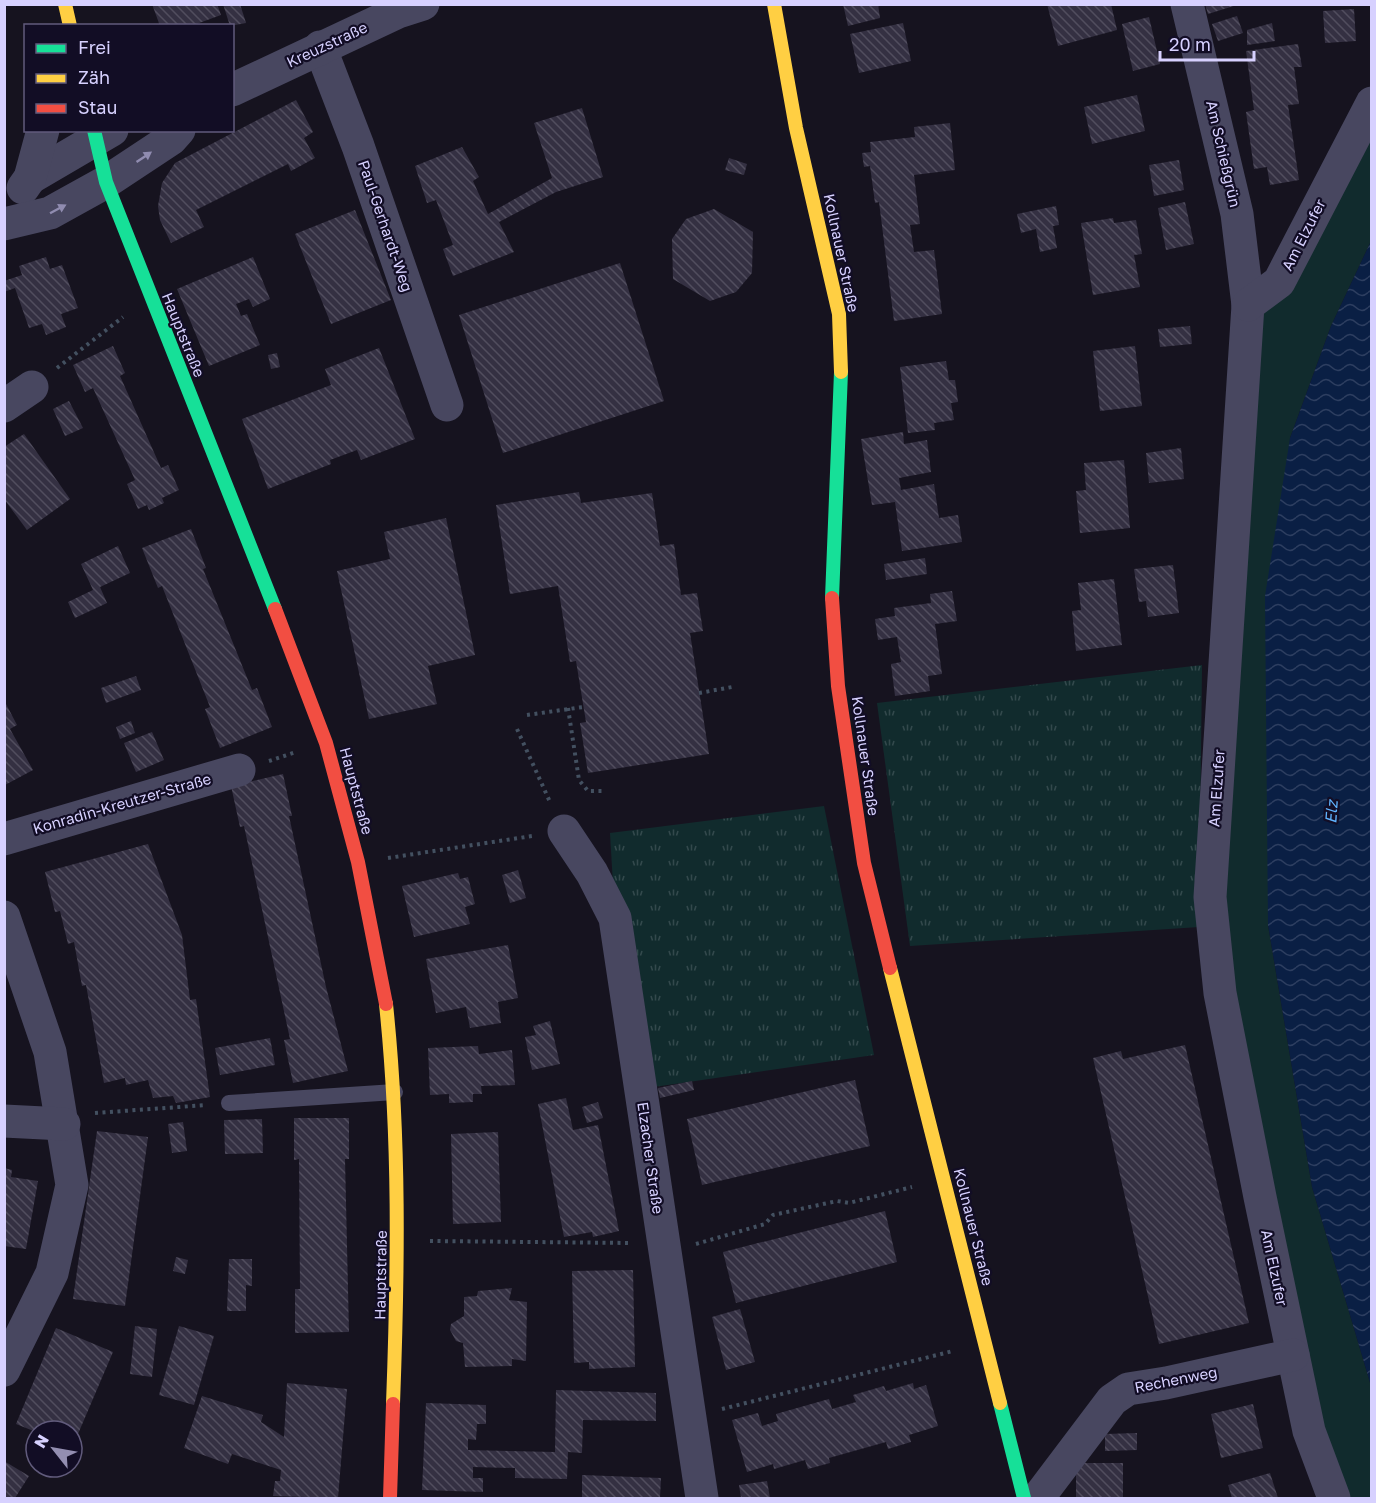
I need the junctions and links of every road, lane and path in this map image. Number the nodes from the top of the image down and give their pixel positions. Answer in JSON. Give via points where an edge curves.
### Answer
{"nodes":[{"id":1,"x":65,"y":4,"type":"edge"},
{"id":2,"x":423,"y":4,"type":"edge"},
{"id":3,"x":774,"y":4,"type":"edge"},
{"id":4,"x":1188,"y":4,"type":"edge"},
{"id":5,"x":62,"y":24,"type":"edge"},
{"id":6,"x":70,"y":24,"type":"edge"},
{"id":7,"x":320,"y":47,"type":"junction"},
{"id":8,"x":234,"y":89,"type":"edge"},
{"id":9,"x":1371,"y":103,"type":"edge"},
{"id":10,"x":42,"y":132,"type":"edge"},
{"id":11,"x":177,"y":132,"type":"edge"},
{"id":12,"x":101,"y":133,"type":"edge"},
{"id":13,"x":30,"y":178,"type":"junction"},
{"id":14,"x":106,"y":182,"type":"junction"},
{"id":15,"x":4,"y":213,"type":"edge"},
{"id":16,"x":4,"y":224,"type":"edge"},
{"id":17,"x":150,"y":297,"type":"junction"},
{"id":18,"x":1248,"y":304,"type":"junction"},
{"id":19,"x":32,"y":387,"type":"joint"},
{"id":20,"x":447,"y":405,"type":"dead end"},
{"id":21,"x":4,"y":406,"type":"edge"},
{"id":22,"x":732,"y":687,"type":"dead end"},
{"id":23,"x":699,"y":693,"type":"dead end"},
{"id":24,"x":583,"y":707,"type":"dead end"},
{"id":25,"x":568,"y":708,"type":"junction"},
{"id":26,"x":527,"y":715,"type":"dead end"},
{"id":27,"x":517,"y":729,"type":"dead end"},
{"id":28,"x":326,"y":743,"type":"junction"},
{"id":29,"x":239,"y":770,"type":"joint"},
{"id":30,"x":605,"y":791,"type":"dead end"},
{"id":31,"x":564,"y":831,"type":"junction"},
{"id":32,"x":4,"y":839,"type":"edge"},
{"id":33,"x":358,"y":862,"type":"junction"},
{"id":34,"x":4,"y":917,"type":"edge"},
{"id":35,"x":395,"y":1092,"type":"junction"},
{"id":36,"x":229,"y":1103,"type":"joint"},
{"id":37,"x":4,"y":1120,"type":"edge"},
{"id":38,"x":64,"y":1124,"type":"junction"},
{"id":39,"x":944,"y":1179,"type":"junction"},
{"id":40,"x":399,"y":1240,"type":"junction"},
{"id":41,"x":663,"y":1248,"type":"junction"},
{"id":42,"x":985,"y":1343,"type":"junction"},
{"id":43,"x":1293,"y":1354,"type":"junction"},
{"id":44,"x":4,"y":1370,"type":"edge"},
{"id":45,"x":689,"y":1417,"type":"junction"},
{"id":46,"x":390,"y":1498,"type":"edge"},
{"id":47,"x":702,"y":1498,"type":"edge"},
{"id":48,"x":1024,"y":1498,"type":"edge"},
{"id":49,"x":1038,"y":1498,"type":"edge"},
{"id":50,"x":1334,"y":1498,"type":"edge"}],
"edges":[{"from":1,"to":5,"type":"street"},
{"from":1,"to":6,"type":"street"},
{"from":2,"to":7,"type":"street","name":"Kreuzstraße"},
{"from":3,"to":39,"type":"street","name":"Kollnauer Straße","via":[[796,128],[840,314],[831,603],[838,686],[864,863]]},
{"from":4,"to":18,"type":"street","name":"Am Schießgrün","via":[[1237,214]]},
{"from":7,"to":8,"type":"street","name":"Kreuzstraße"},
{"from":7,"to":20,"type":"street","name":"Paul-Gerhardt-Weg"},
{"from":9,"to":18,"type":"street","name":"Am Elzufer","via":[[1279,282]]},
{"from":10,"to":13,"type":"street"},
{"from":14,"to":11,"type":"street","one_way":true},
{"from":12,"to":13,"type":"street"},
{"from":12,"to":14,"type":"street","name":"Hauptstraße"},
{"from":13,"to":15,"type":"street"},
{"from":16,"to":14,"type":"street","one_way":true,"via":[[50,213]]},
{"from":14,"to":17,"type":"street","name":"Hauptstraße"},
{"from":17,"to":19,"type":"path"},
{"from":17,"to":28,"type":"street","name":"Hauptstraße"},
{"from":18,"to":43,"type":"street","name":"Am Elzufer","via":[[1210,897],[1220,993]]},
{"from":19,"to":21,"type":"street"},
{"from":22,"to":23,"type":"path"},
{"from":24,"to":25,"type":"path"},
{"from":25,"to":26,"type":"path"},
{"from":25,"to":30,"type":"path","via":[[579,780],[588,791]]},
{"from":27,"to":31,"type":"path"},
{"from":28,"to":29,"type":"path"},
{"from":28,"to":33,"type":"street","name":"Hauptstraße"},
{"from":29,"to":32,"type":"street","name":"Konradin-Kreutzer-Straße"},
{"from":31,"to":33,"type":"path"},
{"from":31,"to":41,"type":"street","name":"Elzacher Straße","via":[[615,918]]},
{"from":33,"to":35,"type":"street","name":"Hauptstraße","via":[[386,1004]]},
{"from":34,"to":38,"type":"street","via":[[50,1052]]},
{"from":35,"to":36,"type":"lane"},
{"from":35,"to":40,"type":"street","name":"Hauptstraße"},
{"from":36,"to":38,"type":"path","via":[[81,1114]]},
{"from":37,"to":38,"type":"street"},
{"from":38,"to":44,"type":"street","via":[[72,1185],[52,1273]]},
{"from":39,"to":41,"type":"path","via":[[849,1203],[837,1201],[773,1215],[765,1224]]},
{"from":39,"to":42,"type":"street","name":"Kollnauer Straße"},
{"from":40,"to":41,"type":"path"},
{"from":40,"to":46,"type":"street","name":"Hauptstraße"},
{"from":41,"to":45,"type":"street","name":"Elzacher Straße"},
{"from":42,"to":45,"type":"path"},
{"from":42,"to":48,"type":"street","name":"Kollnauer Straße"},
{"from":43,"to":49,"type":"street","name":"Rechenweg","via":[[1128,1389],[1112,1400]]},
{"from":43,"to":50,"type":"street","name":"Am Elzufer","via":[[1309,1431]]},
{"from":45,"to":47,"type":"street","name":"Elzacher Straße"}]}
